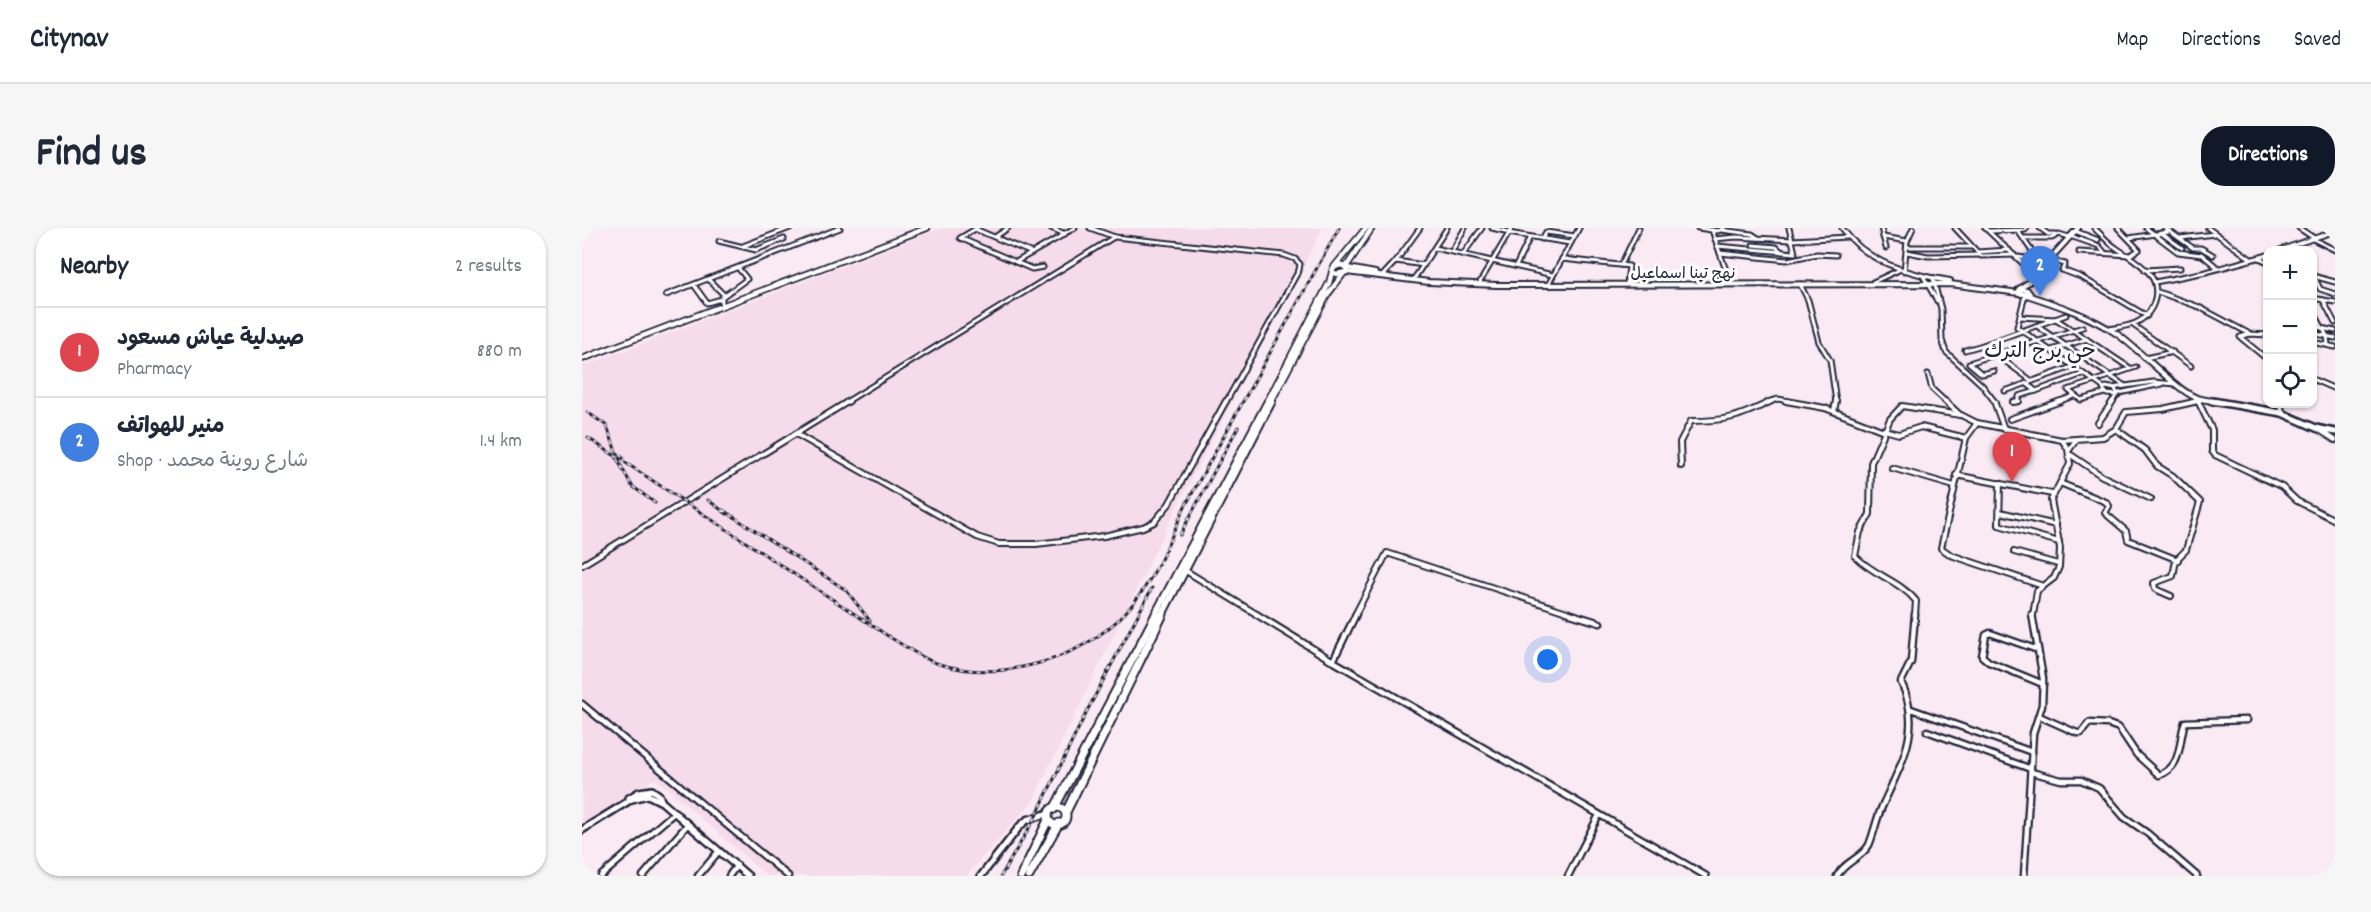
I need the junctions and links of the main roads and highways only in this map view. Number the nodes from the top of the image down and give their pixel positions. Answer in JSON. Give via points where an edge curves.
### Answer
{"nodes":[{"id":1,"x":917,"y":228,"type":"edge"},
{"id":2,"x":927,"y":228,"type":"edge"},
{"id":3,"x":1366,"y":228,"type":"edge"},
{"id":4,"x":1372,"y":228,"type":"edge"},
{"id":5,"x":2076,"y":230,"type":"edge"},
{"id":6,"x":1333,"y":269,"type":"junction"},
{"id":7,"x":1346,"y":270,"type":"junction"},
{"id":8,"x":1934,"y":281,"type":"junction"},
{"id":9,"x":2030,"y":281,"type":"junction"},
{"id":10,"x":1548,"y":283,"type":"junction"},
{"id":11,"x":1627,"y":283,"type":"junction"},
{"id":12,"x":1926,"y":283,"type":"junction"},
{"id":13,"x":2019,"y":290,"type":"junction"},
{"id":14,"x":2028,"y":294,"type":"junction"},
{"id":15,"x":582,"y":357,"type":"edge"},
{"id":16,"x":2147,"y":358,"type":"junction"},
{"id":17,"x":2199,"y":399,"type":"junction"},
{"id":18,"x":2335,"y":432,"type":"edge"},
{"id":19,"x":1066,"y":812,"type":"junction"},
{"id":20,"x":1050,"y":814,"type":"junction"},
{"id":21,"x":1059,"y":823,"type":"junction"},
{"id":22,"x":1021,"y":876,"type":"edge"},
{"id":23,"x":1029,"y":876,"type":"edge"}],
"edges":[{"from":1,"to":15,"type":"main road"},
{"from":2,"to":15,"type":"main road"},
{"from":3,"to":6,"type":"main road"},
{"from":4,"to":7,"type":"main road"},
{"from":5,"to":9,"type":"main road"},
{"from":6,"to":7,"type":"main road"},
{"from":6,"to":7,"type":"main road"},
{"from":6,"to":20,"type":"main road"},
{"from":7,"to":10,"type":"main road","name":"نهج تينا اسماعيل","via":[[1414,279]]},
{"from":7,"to":10,"type":"main road","name":"نهج تينا اسماعيل","via":[[1435,283]]},
{"from":7,"to":19,"type":"main road","via":[[1311,324],[1123,691]]},
{"from":8,"to":12,"type":"main road","name":"نهج تينا اسماعيل"},
{"from":8,"to":13,"type":"main road","name":"نهج تينا اسماعيل"},
{"from":8,"to":13,"type":"main road","name":"نهج تينا اسماعيل"},
{"from":9,"to":13,"type":"main road"},
{"from":9,"to":14,"type":"main road"},
{"from":10,"to":11,"type":"main road","name":"نهج تينا اسماعيل"},
{"from":11,"to":12,"type":"main road","name":"نهج تينا اسماعيل"},
{"from":11,"to":12,"type":"main road","name":"نهج تينا اسماعيل"},
{"from":13,"to":14,"type":"main road"},
{"from":14,"to":16,"type":"main road","via":[[2111,329]]},
{"from":16,"to":17,"type":"main road"},
{"from":16,"to":17,"type":"main road"},
{"from":17,"to":18,"type":"main road","via":[[2282,413]]},
{"from":19,"to":20,"type":"main road","via":[[1060,807]]},
{"from":19,"to":21,"type":"main road"},
{"from":20,"to":21,"type":"main road","via":[[1054,824]]},
{"from":20,"to":22,"type":"main road"},
{"from":21,"to":23,"type":"main road"}]}
